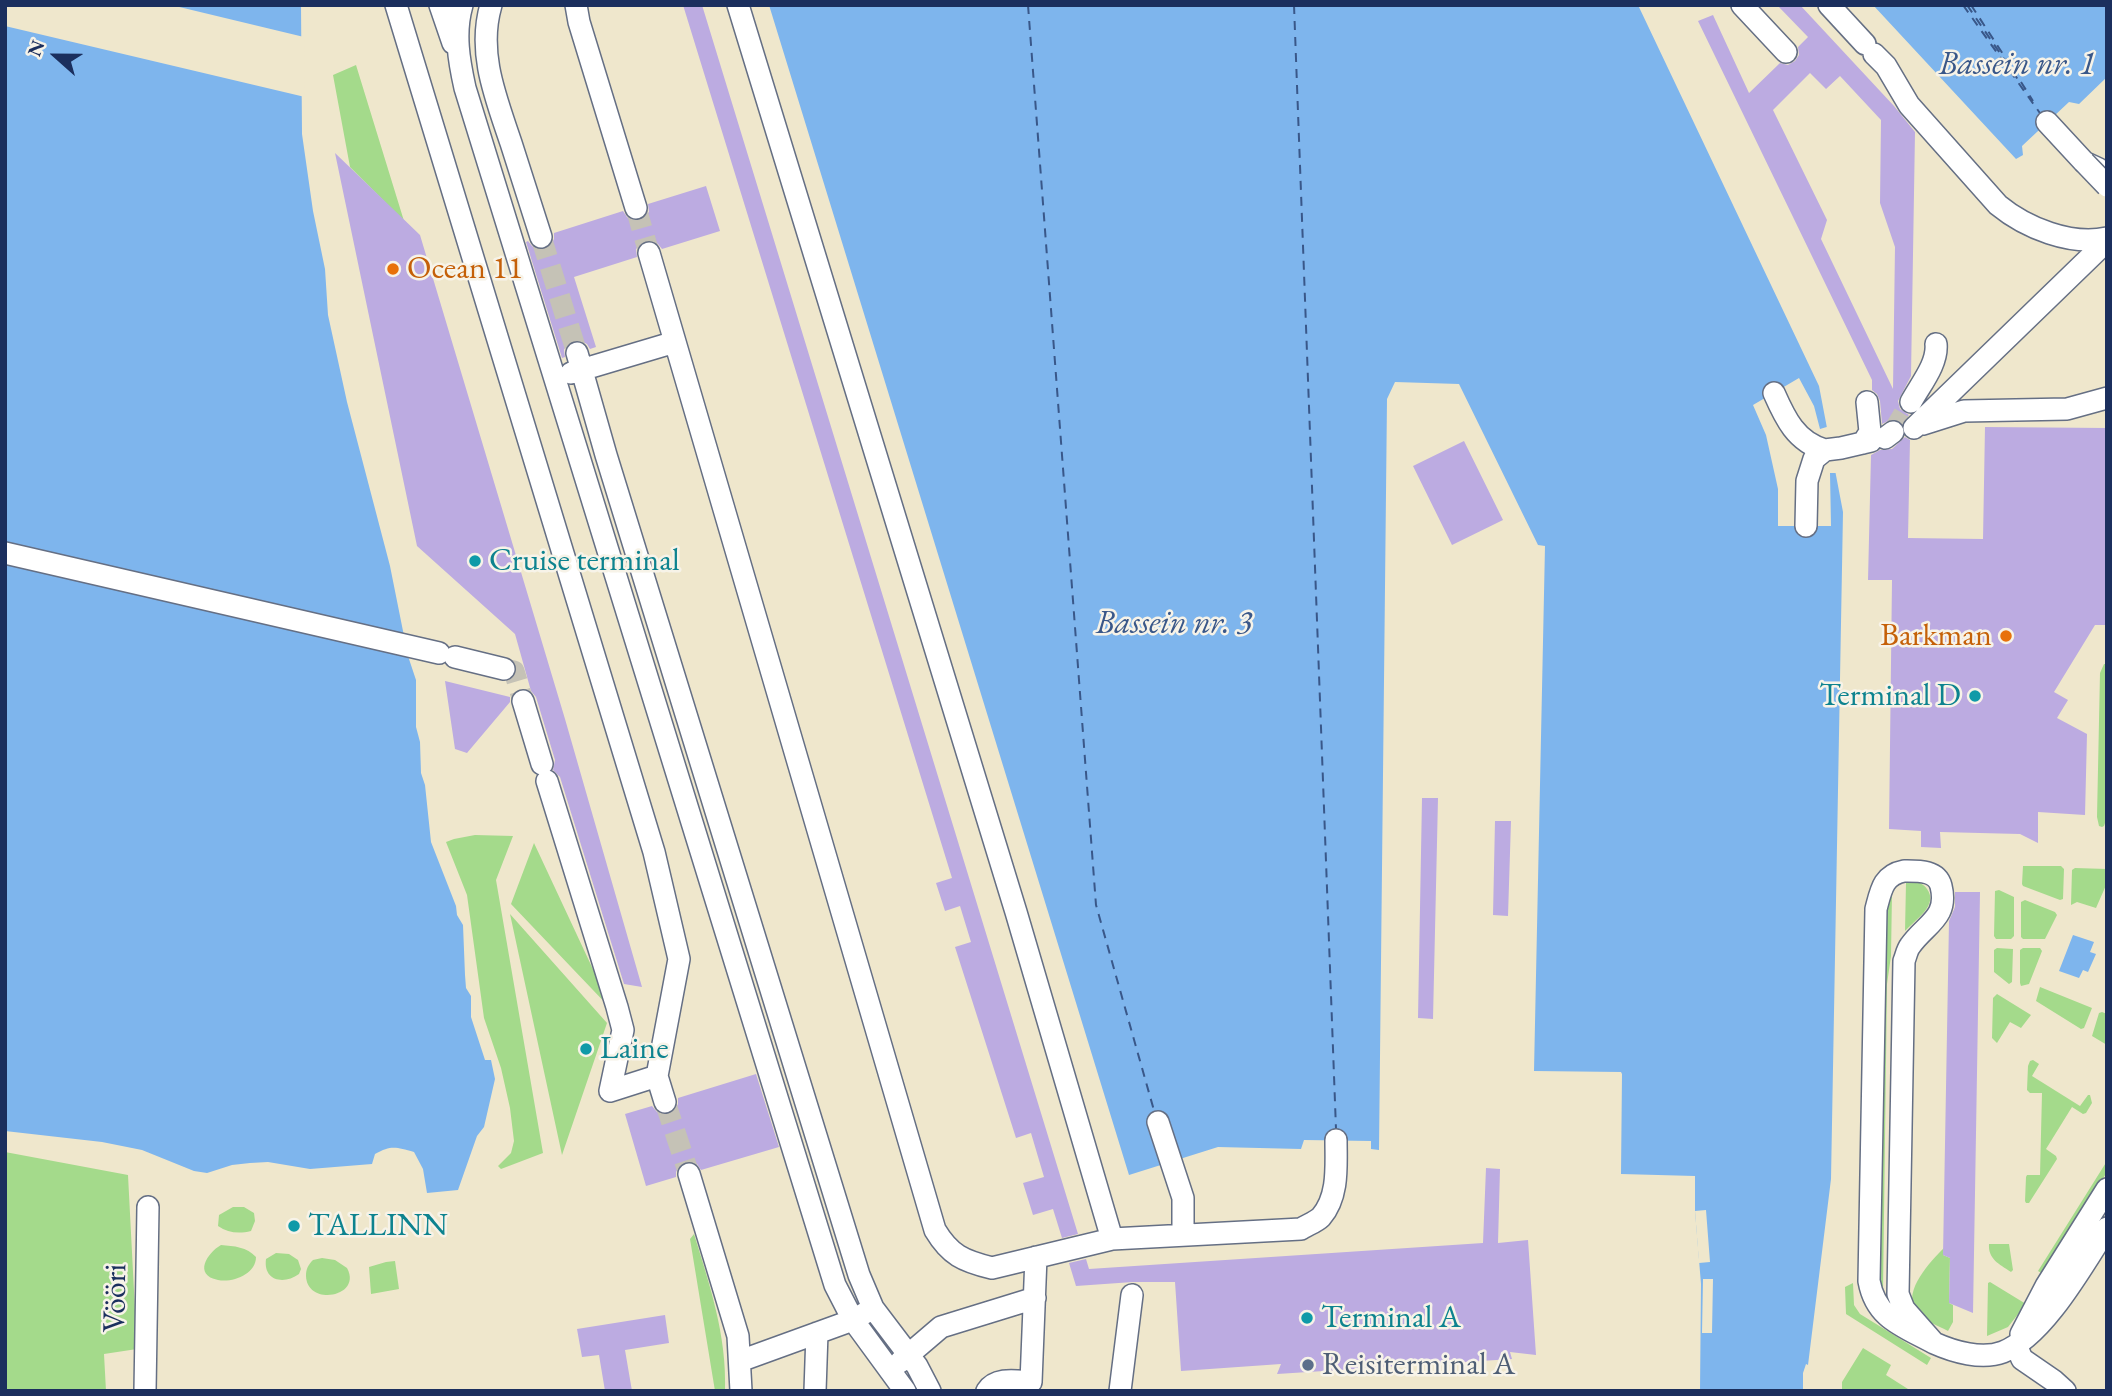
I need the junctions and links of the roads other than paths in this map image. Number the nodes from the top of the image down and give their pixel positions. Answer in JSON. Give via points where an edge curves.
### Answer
{"nodes":[{"id":1,"x":396,"y":5,"type":"edge"},
{"id":2,"x":440,"y":5,"type":"edge"},
{"id":3,"x":462,"y":5,"type":"edge"},
{"id":4,"x":491,"y":5,"type":"edge"},
{"id":5,"x":576,"y":5,"type":"edge"},
{"id":6,"x":738,"y":5,"type":"edge"},
{"id":7,"x":1742,"y":5,"type":"edge"},
{"id":8,"x":1829,"y":5,"type":"edge"},
{"id":9,"x":1786,"y":52,"type":"dead end"},
{"id":10,"x":487,"y":59,"type":"junction"},
{"id":11,"x":461,"y":68,"type":"junction"},
{"id":12,"x":2084,"y":162,"type":"junction"},
{"id":13,"x":2107,"y":172,"type":"edge"},
{"id":14,"x":2107,"y":186,"type":"edge"},
{"id":15,"x":2107,"y":197,"type":"edge"},
{"id":16,"x":636,"y":208,"type":"tunnel mouth"},
{"id":17,"x":541,"y":237,"type":"tunnel mouth"},
{"id":18,"x":2107,"y":240,"type":"edge"},
{"id":19,"x":649,"y":253,"type":"tunnel mouth"},
{"id":20,"x":675,"y":342,"type":"junction"},
{"id":21,"x":1936,"y":344,"type":"dead end"},
{"id":22,"x":579,"y":362,"type":"junction"},
{"id":23,"x":555,"y":378,"type":"junction"},
{"id":24,"x":1774,"y":393,"type":"dead end"},
{"id":25,"x":2107,"y":398,"type":"edge"},
{"id":26,"x":1867,"y":402,"type":"dead end"},
{"id":27,"x":1911,"y":402,"type":"tunnel mouth"},
{"id":28,"x":1886,"y":436,"type":"junction"},
{"id":29,"x":1825,"y":450,"type":"junction"},
{"id":30,"x":1806,"y":526,"type":"dead end"},
{"id":31,"x":5,"y":553,"type":"edge"},
{"id":32,"x":505,"y":669,"type":"tunnel mouth"},
{"id":33,"x":523,"y":701,"type":"tunnel mouth"},
{"id":34,"x":657,"y":1076,"type":"junction"},
{"id":35,"x":665,"y":1102,"type":"tunnel mouth"},
{"id":36,"x":1158,"y":1122,"type":"dead end"},
{"id":37,"x":1336,"y":1140,"type":"dead end"},
{"id":38,"x":689,"y":1174,"type":"tunnel mouth"},
{"id":39,"x":2107,"y":1189,"type":"edge"},
{"id":40,"x":148,"y":1207,"type":"dead end"},
{"id":41,"x":2107,"y":1222,"type":"edge"},
{"id":42,"x":2085,"y":1223,"type":"junction"},
{"id":43,"x":2107,"y":1228,"type":"edge"},
{"id":44,"x":1183,"y":1235,"type":"junction"},
{"id":45,"x":1112,"y":1239,"type":"junction"},
{"id":46,"x":2101,"y":1250,"type":"edge"},
{"id":47,"x":1036,"y":1257,"type":"junction"},
{"id":48,"x":1132,"y":1295,"type":"dead end"},
{"id":49,"x":1035,"y":1298,"type":"junction"},
{"id":50,"x":873,"y":1308,"type":"junction"},
{"id":51,"x":853,"y":1320,"type":"junction"},
{"id":52,"x":817,"y":1333,"type":"junction"},
{"id":53,"x":1934,"y":1343,"type":"junction"},
{"id":54,"x":2016,"y":1345,"type":"junction"},
{"id":55,"x":909,"y":1354,"type":"junction"},
{"id":56,"x":740,"y":1361,"type":"junction"},
{"id":57,"x":891,"y":1371,"type":"junction"},
{"id":58,"x":1030,"y":1387,"type":"edge"},
{"id":59,"x":145,"y":1391,"type":"edge"},
{"id":60,"x":741,"y":1391,"type":"edge"},
{"id":61,"x":815,"y":1391,"type":"edge"},
{"id":62,"x":905,"y":1391,"type":"edge"},
{"id":63,"x":930,"y":1391,"type":"edge"},
{"id":64,"x":987,"y":1391,"type":"edge"},
{"id":65,"x":1120,"y":1391,"type":"edge"},
{"id":66,"x":2065,"y":1391,"type":"edge"}],
"edges":[{"from":1,"to":34,"type":"street","via":[[654,852],[679,959]]},
{"from":2,"to":11,"type":"street"},
{"from":3,"to":10,"type":"street"},
{"from":3,"to":11,"type":"street","via":[[457,25]]},
{"from":4,"to":10,"type":"street"},
{"from":5,"to":16,"type":"street"},
{"from":6,"to":45,"type":"street"},
{"from":7,"to":9,"type":"street"},
{"from":8,"to":18,"type":"street","via":[[1886,66],[1909,105],[1998,205],[2029,225],[2072,239]]},
{"from":10,"to":17,"type":"street"},
{"from":11,"to":23,"type":"street"},
{"from":12,"to":13,"type":"street"},
{"from":12,"to":14,"type":"street","bridge":true,"via":[[2047,122]]},
{"from":12,"to":15,"type":"street"},
{"from":18,"to":28,"type":"street"},
{"from":19,"to":20,"type":"street"},
{"from":20,"to":22,"type":"street"},
{"from":20,"to":47,"type":"street","via":[[935,1230],[956,1256],[972,1263],[992,1268]]},
{"from":21,"to":27,"type":"street","via":[[1934,361]]},
{"from":22,"to":23,"type":"street"},
{"from":22,"to":50,"type":"street","via":[[859,1275]]},
{"from":23,"to":51,"type":"street","via":[[835,1285]]},
{"from":24,"to":29,"type":"street","via":[[1795,432]]},
{"from":25,"to":28,"type":"street","via":[[2067,409],[1964,411]]},
{"from":26,"to":28,"type":"street","via":[[1870,432]]},
{"from":28,"to":29,"type":"street"},
{"from":29,"to":30,"type":"street","via":[[1814,459],[1808,474]]},
{"from":31,"to":32,"type":"street"},
{"from":33,"to":34,"type":"street","via":[[623,1030],[610,1091]]},
{"from":34,"to":35,"type":"street"},
{"from":36,"to":44,"type":"street","via":[[1183,1198]]},
{"from":37,"to":44,"type":"street","via":[[1336,1181],[1331,1202],[1319,1219],[1301,1229]]},
{"from":38,"to":56,"type":"street","via":[[737,1336]]},
{"from":39,"to":42,"type":"street"},
{"from":40,"to":59,"type":"street","name":"Vööri"},
{"from":41,"to":42,"type":"street"},
{"from":42,"to":46,"type":"street"},
{"from":42,"to":54,"type":"street","via":[[2036,1302]]},
{"from":43,"to":46,"type":"street"},
{"from":44,"to":45,"type":"street"},
{"from":45,"to":47,"type":"street"},
{"from":46,"to":54,"type":"street","via":[[2052,1312]]},
{"from":47,"to":49,"type":"street"},
{"from":48,"to":65,"type":"street"},
{"from":49,"to":55,"type":"street","via":[[941,1327]]},
{"from":49,"to":58,"type":"street"},
{"from":50,"to":51,"type":"street"},
{"from":50,"to":55,"type":"street"},
{"from":51,"to":52,"type":"street"},
{"from":51,"to":57,"type":"street"},
{"from":52,"to":56,"type":"street"},
{"from":52,"to":61,"type":"street"},
{"from":53,"to":53,"type":"street","via":[[1909,1315],[1898,1294],[1904,961],[1909,947],[1933,922],[1943,903],[1941,886],[1933,875],[1904,871],[1887,878],[1876,909],[1869,1281],[1872,1296],[1891,1320]]},
{"from":53,"to":54,"type":"street","via":[[1988,1356]]},
{"from":54,"to":66,"type":"street","via":[[2022,1359]]},
{"from":55,"to":57,"type":"street"},
{"from":55,"to":63,"type":"street"},
{"from":56,"to":60,"type":"street"},
{"from":57,"to":62,"type":"street"},
{"from":58,"to":64,"type":"street","via":[[1007,1380]]}]}
